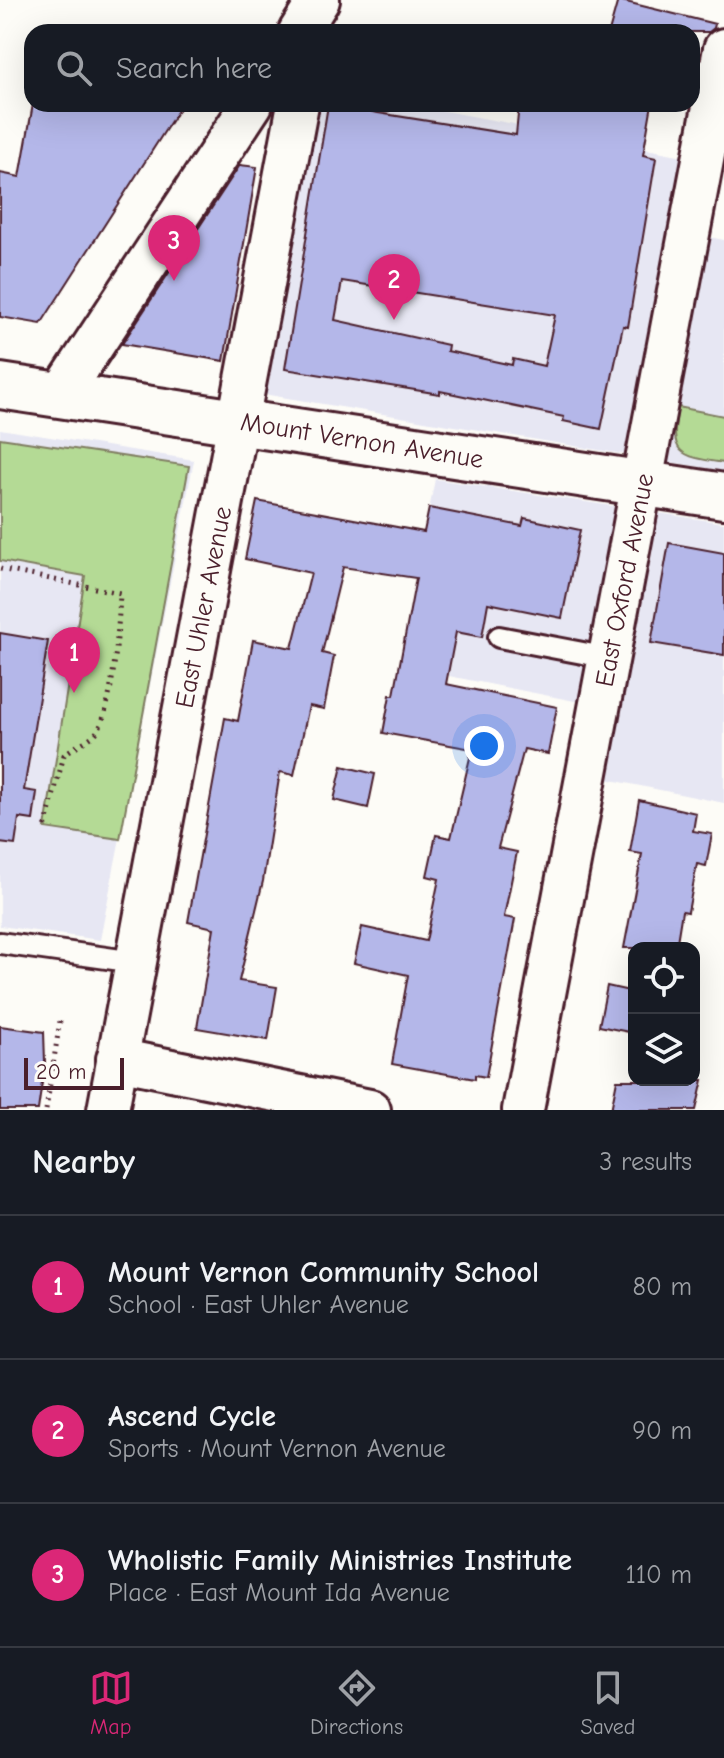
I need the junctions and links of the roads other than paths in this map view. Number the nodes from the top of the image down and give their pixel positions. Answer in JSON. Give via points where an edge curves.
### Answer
{"nodes":[{"id":1,"x":724,"y":49,"type":"edge"},
{"id":2,"x":247,"y":112,"type":"edge"},
{"id":3,"x":296,"y":112,"type":"edge"},
{"id":4,"x":0,"y":386,"type":"edge"},
{"id":5,"x":60,"y":396,"type":"junction"},
{"id":6,"x":238,"y":421,"type":"junction"},
{"id":7,"x":643,"y":483,"type":"junction"},
{"id":8,"x":724,"y":496,"type":"edge"},
{"id":9,"x":499,"y":637,"type":"dead end"},
{"id":10,"x":609,"y":658,"type":"junction"},
{"id":11,"x":0,"y":943,"type":"edge"},
{"id":12,"x":135,"y":962,"type":"junction"},
{"id":13,"x":117,"y":1059,"type":"junction"},
{"id":14,"x":108,"y":1110,"type":"edge"},
{"id":15,"x":370,"y":1110,"type":"edge"},
{"id":16,"x":523,"y":1110,"type":"edge"}],
"edges":[{"from":1,"to":7,"type":"street","name":"East Oxford Avenue"},
{"from":2,"to":5,"type":"street"},
{"from":3,"to":6,"type":"street","name":"East Uhler Avenue"},
{"from":4,"to":5,"type":"main road","name":"Mount Vernon Avenue"},
{"from":5,"to":6,"type":"main road","name":"Mount Vernon Avenue"},
{"from":6,"to":7,"type":"main road","name":"Mount Vernon Avenue"},
{"from":6,"to":12,"type":"street","name":"East Uhler Avenue"},
{"from":7,"to":8,"type":"main road","name":"Mount Vernon Avenue"},
{"from":7,"to":10,"type":"street","name":"East Oxford Avenue"},
{"from":9,"to":10,"type":"lane"},
{"from":10,"to":16,"type":"street","name":"East Oxford Avenue"},
{"from":11,"to":12,"type":"lane"},
{"from":12,"to":13,"type":"street","name":"East Uhler Avenue"},
{"from":13,"to":14,"type":"street","name":"East Uhler Avenue"},
{"from":13,"to":15,"type":"street"}]}
